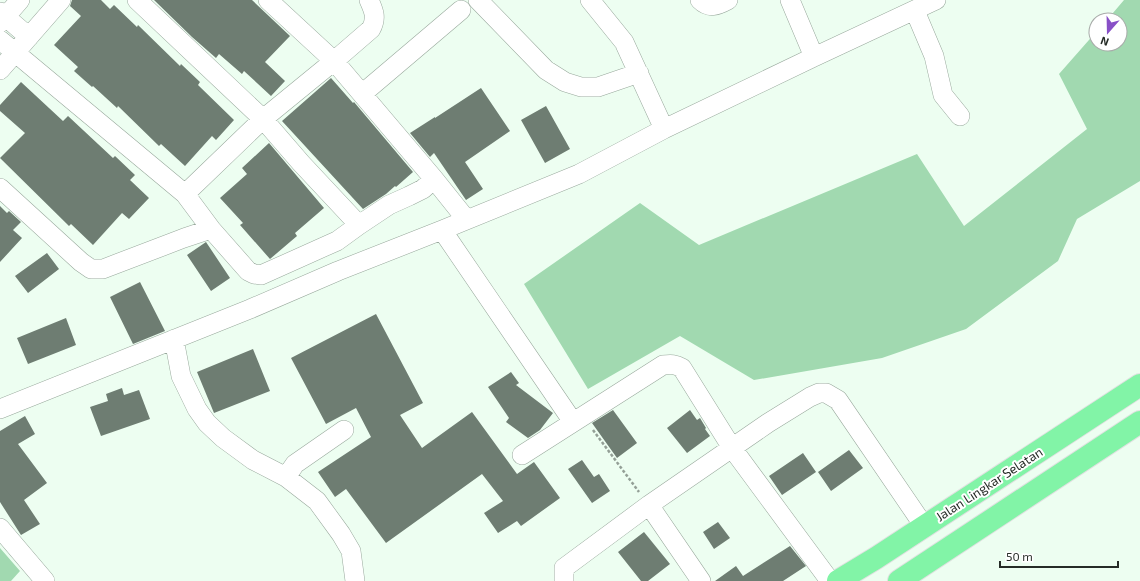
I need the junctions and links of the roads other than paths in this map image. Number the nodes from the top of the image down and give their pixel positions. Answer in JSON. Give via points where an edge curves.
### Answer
{"nodes":[{"id":1,"x":20,"y":0,"type":"edge"},
{"id":2,"x":61,"y":0,"type":"edge"},
{"id":3,"x":137,"y":0,"type":"edge"},
{"id":4,"x":268,"y":0,"type":"edge"},
{"id":5,"x":369,"y":0,"type":"edge"},
{"id":6,"x":478,"y":0,"type":"edge"},
{"id":7,"x":590,"y":0,"type":"edge"},
{"id":8,"x":700,"y":0,"type":"edge"},
{"id":9,"x":728,"y":0,"type":"edge"},
{"id":10,"x":790,"y":0,"type":"edge"},
{"id":11,"x":936,"y":0,"type":"edge"},
{"id":12,"x":461,"y":10,"type":"dead end"},
{"id":13,"x":915,"y":11,"type":"junction"},
{"id":14,"x":2,"y":17,"type":"edge"},
{"id":15,"x":29,"y":37,"type":"junction"},
{"id":16,"x":0,"y":40,"type":"edge"},
{"id":17,"x":16,"y":53,"type":"junction"},
{"id":18,"x":814,"y":57,"type":"junction"},
{"id":19,"x":334,"y":61,"type":"junction"},
{"id":20,"x":0,"y":70,"type":"edge"},
{"id":21,"x":639,"y":73,"type":"junction"},
{"id":22,"x":362,"y":94,"type":"junction"},
{"id":23,"x":960,"y":116,"type":"dead end"},
{"id":24,"x":263,"y":119,"type":"junction"},
{"id":25,"x":664,"y":129,"type":"junction"},
{"id":26,"x":434,"y":179,"type":"junction"},
{"id":27,"x":0,"y":188,"type":"edge"},
{"id":28,"x":185,"y":194,"type":"junction"},
{"id":29,"x":466,"y":219,"type":"junction"},
{"id":30,"x":359,"y":225,"type":"junction"},
{"id":31,"x":211,"y":229,"type":"junction"},
{"id":32,"x":442,"y":230,"type":"junction"},
{"id":33,"x":174,"y":339,"type":"junction"},
{"id":34,"x":1140,"y":385,"type":"edge"},
{"id":35,"x":0,"y":409,"type":"edge"},
{"id":36,"x":578,"y":419,"type":"junction"},
{"id":37,"x":1140,"y":422,"type":"edge"},
{"id":38,"x":344,"y":430,"type":"dead end"},
{"id":39,"x":732,"y":448,"type":"junction"},
{"id":40,"x":522,"y":455,"type":"dead end"},
{"id":41,"x":286,"y":477,"type":"junction"},
{"id":42,"x":649,"y":505,"type":"junction"},
{"id":43,"x":924,"y":526,"type":"junction"},
{"id":44,"x":0,"y":528,"type":"edge"},
{"id":45,"x":876,"y":558,"type":"junction"},
{"id":46,"x":45,"y":581,"type":"edge"},
{"id":47,"x":355,"y":581,"type":"edge"},
{"id":48,"x":564,"y":581,"type":"edge"},
{"id":49,"x":701,"y":581,"type":"edge"},
{"id":50,"x":830,"y":581,"type":"edge"},
{"id":51,"x":838,"y":581,"type":"edge"},
{"id":52,"x":896,"y":581,"type":"edge"},
{"id":53,"x":899,"y":581,"type":"edge"}],
"edges":[{"from":1,"to":14,"type":"street"},
{"from":2,"to":15,"type":"street"},
{"from":3,"to":24,"type":"street"},
{"from":4,"to":19,"type":"street"},
{"from":5,"to":19,"type":"street","via":[[375,22],[371,29]]},
{"from":6,"to":21,"type":"street","via":[[546,70],[565,82],[581,87],[598,87]]},
{"from":7,"to":21,"type":"street","via":[[624,42]]},
{"from":8,"to":9,"type":"street","via":[[711,6]]},
{"from":10,"to":18,"type":"street"},
{"from":11,"to":13,"type":"street"},
{"from":12,"to":22,"type":"street"},
{"from":13,"to":18,"type":"street"},
{"from":13,"to":23,"type":"street","via":[[934,56],[943,95]]},
{"from":14,"to":15,"type":"street"},
{"from":15,"to":17,"type":"street"},
{"from":16,"to":17,"type":"street"},
{"from":17,"to":20,"type":"street"},
{"from":17,"to":28,"type":"street"},
{"from":18,"to":25,"type":"street"},
{"from":19,"to":22,"type":"street"},
{"from":19,"to":24,"type":"street"},
{"from":21,"to":25,"type":"street"},
{"from":22,"to":26,"type":"street"},
{"from":24,"to":28,"type":"street"},
{"from":24,"to":30,"type":"street","via":[[300,163]]},
{"from":25,"to":29,"type":"street","via":[[579,174]]},
{"from":26,"to":29,"type":"street"},
{"from":26,"to":30,"type":"street","via":[[422,189],[389,205]]},
{"from":27,"to":31,"type":"street","via":[[91,269],[102,269]]},
{"from":28,"to":31,"type":"street"},
{"from":29,"to":32,"type":"street"},
{"from":30,"to":31,"type":"street","via":[[337,241],[261,275],[248,271]]},
{"from":32,"to":33,"type":"street"},
{"from":32,"to":36,"type":"street"},
{"from":33,"to":35,"type":"street"},
{"from":33,"to":41,"type":"street","via":[[181,376],[207,423],[252,460]]},
{"from":34,"to":43,"type":"highway","name":"Jalan Lingkar Selatan"},
{"from":36,"to":39,"type":"street","via":[[663,365],[673,363],[682,368]]},
{"from":36,"to":40,"type":"street"},
{"from":37,"to":53,"type":"highway"},
{"from":38,"to":41,"type":"street","via":[[295,464]]},
{"from":39,"to":42,"type":"street"},
{"from":39,"to":43,"type":"street","via":[[810,397],[826,393],[838,400]]},
{"from":39,"to":50,"type":"street"},
{"from":41,"to":47,"type":"street","via":[[317,501],[341,534],[351,552]]},
{"from":42,"to":48,"type":"street","via":[[564,568]]},
{"from":42,"to":49,"type":"street"},
{"from":43,"to":45,"type":"highway","name":"Jalan Lingkar Selatan"},
{"from":44,"to":46,"type":"street"},
{"from":45,"to":51,"type":"highway","name":"Jalan Lingkar Selatan"},
{"from":45,"to":52,"type":"highway"}]}
